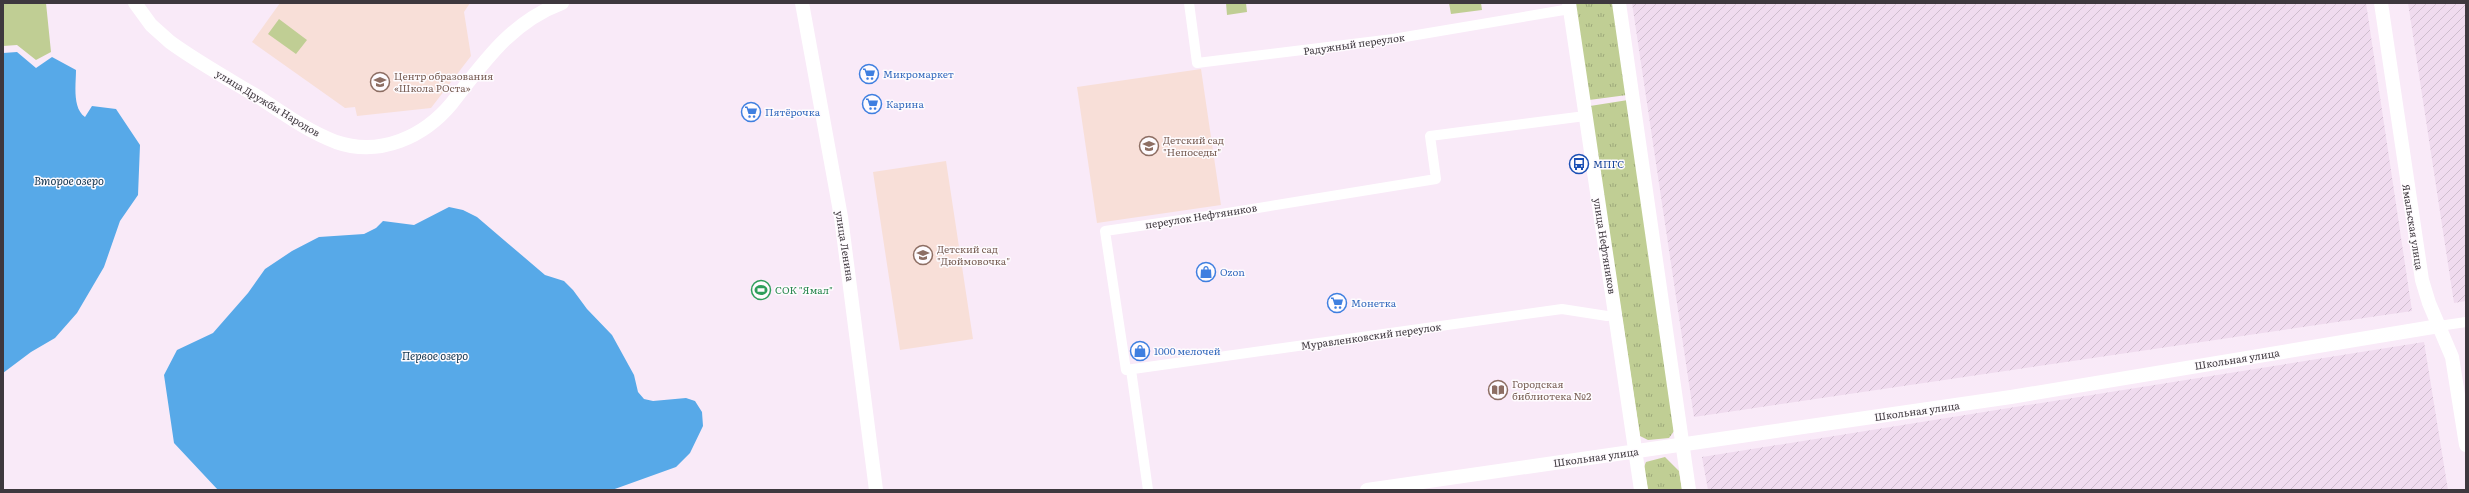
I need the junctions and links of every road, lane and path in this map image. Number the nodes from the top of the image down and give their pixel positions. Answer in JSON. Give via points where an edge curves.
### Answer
{"nodes":[{"id":1,"x":134,"y":3,"type":"edge"},
{"id":2,"x":562,"y":3,"type":"edge"},
{"id":3,"x":802,"y":3,"type":"edge"},
{"id":4,"x":1189,"y":3,"type":"edge"},
{"id":5,"x":1619,"y":3,"type":"edge"},
{"id":6,"x":2381,"y":3,"type":"edge"},
{"id":7,"x":1569,"y":6,"type":"edge"},
{"id":8,"x":1585,"y":116,"type":"junction"},
{"id":9,"x":1616,"y":315,"type":"junction"},
{"id":10,"x":2466,"y":322,"type":"edge"},
{"id":11,"x":2439,"y":326,"type":"junction"},
{"id":12,"x":1129,"y":370,"type":"junction"},
{"id":13,"x":1682,"y":445,"type":"junction"},
{"id":14,"x":2466,"y":445,"type":"edge"},
{"id":15,"x":1636,"y":451,"type":"junction"},
{"id":16,"x":876,"y":490,"type":"edge"},
{"id":17,"x":1148,"y":490,"type":"edge"},
{"id":18,"x":1367,"y":490,"type":"edge"},
{"id":19,"x":1642,"y":490,"type":"edge"},
{"id":20,"x":1689,"y":490,"type":"edge"}],
"edges":[{"from":1,"to":2,"type":"street","name":"улица Дружбы Народов","via":[[150,25],[170,42],[309,129],[337,142],[372,147],[406,139],[427,127],[444,112],[503,40],[537,14]]},
{"from":3,"to":16,"type":"street","name":"улица Ленина","via":[[842,225]]},
{"from":4,"to":7,"type":"street","name":"Радужный переулок","via":[[1197,63],[1385,40]]},
{"from":5,"to":13,"type":"street"},
{"from":6,"to":11,"type":"street","name":"Ямальская улица","via":[[2422,280]]},
{"from":7,"to":8,"type":"street","name":"улица Нефтяников"},
{"from":8,"to":9,"type":"street","name":"улица Нефтяников"},
{"from":8,"to":12,"type":"street","name":"переулок Нефтяников","via":[[1430,136],[1436,179],[1105,231]]},
{"from":9,"to":12,"type":"street","name":"Муравленковский переулок","via":[[1562,309]]},
{"from":9,"to":15,"type":"street","name":"улица Нефтяников"},
{"from":10,"to":11,"type":"street","name":"Школьная улица"},
{"from":11,"to":13,"type":"street","name":"Школьная улица","via":[[2011,397]]},
{"from":11,"to":14,"type":"street","name":"Ямальская улица","via":[[2454,367]]},
{"from":12,"to":17,"type":"street","name":"переулок Нефтяников"},
{"from":13,"to":15,"type":"street","name":"Школьная улица"},
{"from":13,"to":20,"type":"street"},
{"from":15,"to":18,"type":"street","name":"Школьная улица"},
{"from":15,"to":19,"type":"street","name":"улица Нефтяников"}]}
